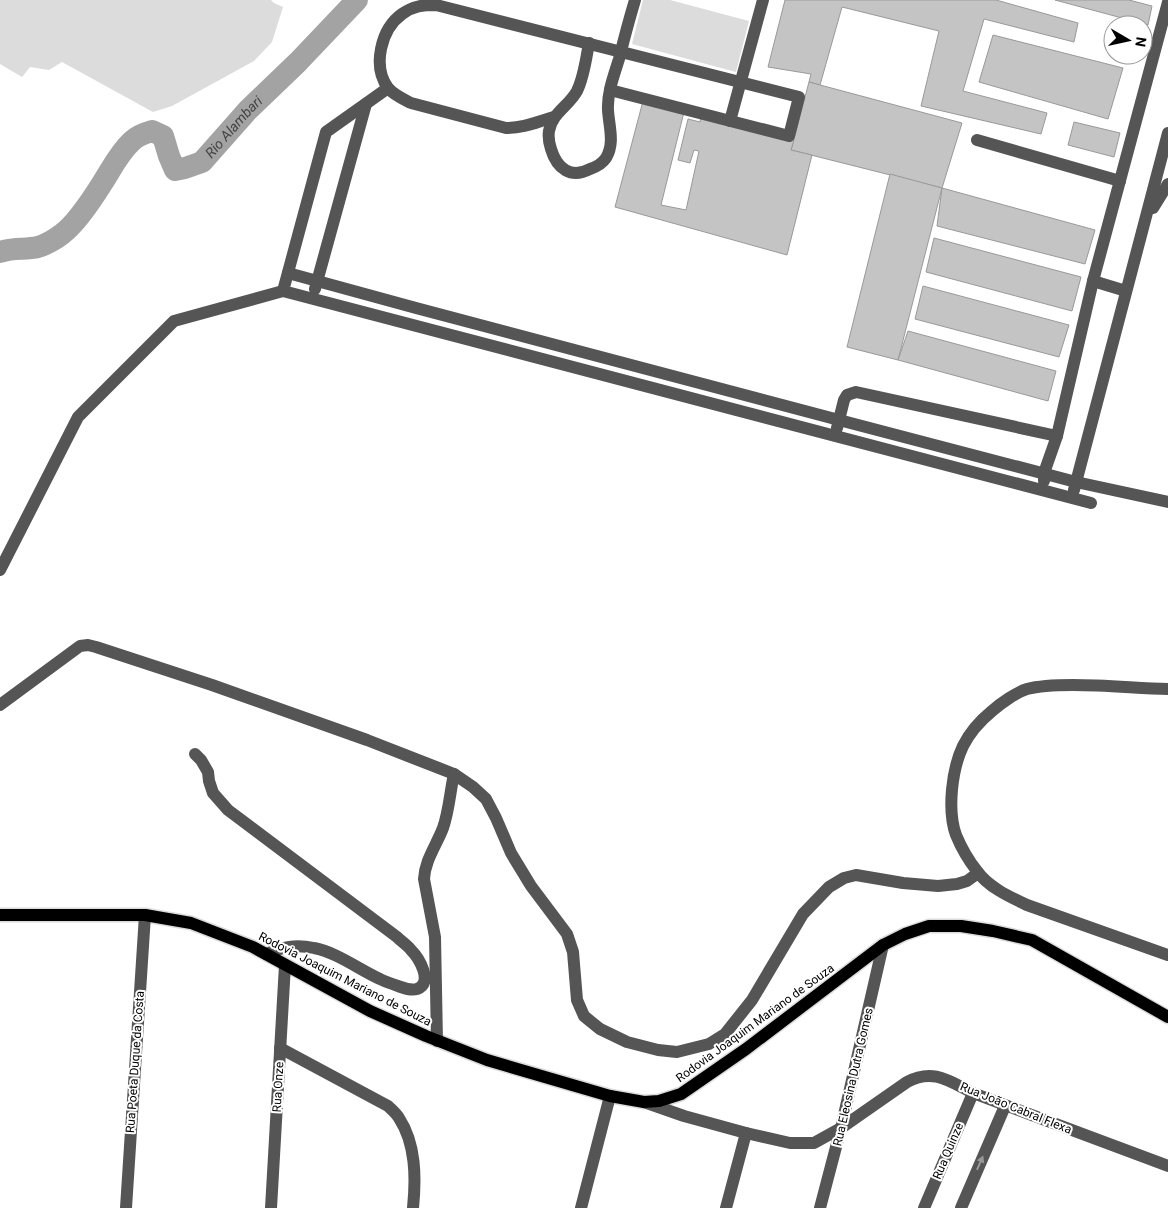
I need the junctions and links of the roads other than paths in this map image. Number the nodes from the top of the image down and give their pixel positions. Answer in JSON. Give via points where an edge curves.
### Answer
{"nodes":[{"id":1,"x":635,"y":0,"type":"edge"},
{"id":2,"x":763,"y":0,"type":"edge"},
{"id":3,"x":1168,"y":2,"type":"edge"},
{"id":4,"x":589,"y":44,"type":"junction"},
{"id":5,"x":620,"y":52,"type":"junction"},
{"id":6,"x":740,"y":82,"type":"junction"},
{"id":7,"x":388,"y":88,"type":"junction"},
{"id":8,"x":610,"y":90,"type":"junction"},
{"id":9,"x":366,"y":104,"type":"junction"},
{"id":10,"x":554,"y":117,"type":"junction"},
{"id":11,"x":730,"y":121,"type":"junction"},
{"id":12,"x":1168,"y":133,"type":"edge"},
{"id":13,"x":977,"y":140,"type":"dead end"},
{"id":14,"x":1120,"y":182,"type":"junction"},
{"id":15,"x":1168,"y":184,"type":"edge"},
{"id":16,"x":1146,"y":221,"type":"junction"},
{"id":17,"x":288,"y":273,"type":"junction"},
{"id":18,"x":1094,"y":281,"type":"junction"},
{"id":19,"x":318,"y":282,"type":"junction"},
{"id":20,"x":283,"y":291,"type":"junction"},
{"id":21,"x":1126,"y":291,"type":"junction"},
{"id":22,"x":312,"y":299,"type":"junction"},
{"id":23,"x":416,"y":308,"type":"junction"},
{"id":24,"x":414,"y":325,"type":"junction"},
{"id":25,"x":839,"y":420,"type":"junction"},
{"id":26,"x":836,"y":435,"type":"junction"},
{"id":27,"x":1056,"y":436,"type":"junction"},
{"id":28,"x":1044,"y":473,"type":"junction"},
{"id":29,"x":1076,"y":482,"type":"junction"},
{"id":30,"x":1043,"y":490,"type":"junction"},
{"id":31,"x":1071,"y":497,"type":"junction"},
{"id":32,"x":1168,"y":502,"type":"edge"},
{"id":33,"x":1091,"y":503,"type":"dead end"},
{"id":34,"x":0,"y":570,"type":"edge"},
{"id":35,"x":1168,"y":689,"type":"edge"},
{"id":36,"x":0,"y":705,"type":"edge"},
{"id":37,"x":195,"y":754,"type":"dead end"},
{"id":38,"x":454,"y":774,"type":"junction"},
{"id":39,"x":978,"y":873,"type":"junction"},
{"id":40,"x":0,"y":915,"type":"edge"},
{"id":41,"x":145,"y":915,"type":"junction"},
{"id":42,"x":883,"y":945,"type":"junction"},
{"id":43,"x":266,"y":954,"type":"junction"},
{"id":44,"x":1168,"y":955,"type":"edge"},
{"id":45,"x":285,"y":965,"type":"junction"},
{"id":46,"x":1168,"y":1017,"type":"edge"},
{"id":47,"x":438,"y":1041,"type":"junction"},
{"id":48,"x":280,"y":1048,"type":"junction"},
{"id":49,"x":973,"y":1093,"type":"junction"},
{"id":50,"x":610,"y":1096,"type":"junction"},
{"id":51,"x":644,"y":1102,"type":"junction"},
{"id":52,"x":1005,"y":1106,"type":"junction"},
{"id":53,"x":841,"y":1128,"type":"junction"},
{"id":54,"x":746,"y":1133,"type":"junction"},
{"id":55,"x":1168,"y":1166,"type":"edge"},
{"id":56,"x":126,"y":1208,"type":"edge"},
{"id":57,"x":271,"y":1208,"type":"edge"},
{"id":58,"x":413,"y":1208,"type":"edge"},
{"id":59,"x":580,"y":1208,"type":"edge"},
{"id":60,"x":726,"y":1208,"type":"edge"},
{"id":61,"x":820,"y":1208,"type":"edge"},
{"id":62,"x":924,"y":1208,"type":"edge"},
{"id":63,"x":961,"y":1208,"type":"edge"}],
"edges":[{"from":1,"to":5,"type":"street"},
{"from":2,"to":6,"type":"street"},
{"from":3,"to":14,"type":"street"},
{"from":4,"to":5,"type":"street"},
{"from":4,"to":7,"type":"street","via":[[436,5],[420,5],[402,14],[389,26],[383,40],[380,57]]},
{"from":4,"to":10,"type":"street","via":[[577,92]]},
{"from":5,"to":6,"type":"street"},
{"from":5,"to":8,"type":"street"},
{"from":6,"to":11,"type":"street"},
{"from":6,"to":11,"type":"street","via":[[799,97],[789,136]]},
{"from":7,"to":9,"type":"street"},
{"from":7,"to":10,"type":"street","via":[[411,103],[506,128],[519,128]]},
{"from":8,"to":10,"type":"street","via":[[610,148],[605,159],[585,172],[571,174],[559,166],[549,140]]},
{"from":8,"to":11,"type":"street"},
{"from":9,"to":17,"type":"street","via":[[326,132]]},
{"from":9,"to":19,"type":"street"},
{"from":12,"to":16,"type":"street"},
{"from":13,"to":14,"type":"street"},
{"from":14,"to":18,"type":"street"},
{"from":15,"to":16,"type":"street"},
{"from":16,"to":21,"type":"street"},
{"from":17,"to":19,"type":"street"},
{"from":17,"to":20,"type":"street"},
{"from":18,"to":21,"type":"street"},
{"from":18,"to":27,"type":"street"},
{"from":19,"to":22,"type":"street"},
{"from":19,"to":23,"type":"street"},
{"from":20,"to":22,"type":"street"},
{"from":20,"to":34,"type":"street","via":[[174,321],[78,416]]},
{"from":21,"to":29,"type":"street"},
{"from":22,"to":24,"type":"street"},
{"from":23,"to":24,"type":"street"},
{"from":23,"to":25,"type":"street"},
{"from":24,"to":26,"type":"street"},
{"from":25,"to":26,"type":"street"},
{"from":25,"to":27,"type":"street","via":[[847,395],[856,392]]},
{"from":25,"to":28,"type":"street"},
{"from":26,"to":30,"type":"street"},
{"from":27,"to":28,"type":"street"},
{"from":28,"to":29,"type":"street"},
{"from":28,"to":30,"type":"street"},
{"from":29,"to":31,"type":"street"},
{"from":29,"to":32,"type":"street"},
{"from":30,"to":31,"type":"street"},
{"from":31,"to":33,"type":"street"},
{"from":35,"to":39,"type":"street","via":[[1094,685],[1027,689],[1001,703],[979,722],[963,745],[954,773],[951,806],[956,834]]},
{"from":36,"to":38,"type":"street","via":[[80,646],[88,645],[366,740]]},
{"from":37,"to":43,"type":"street","via":[[208,772],[213,793],[228,810],[397,937],[412,951],[425,978],[419,988],[411,990],[382,980],[316,948],[283,948]]},
{"from":38,"to":39,"type":"street","via":[[486,799],[511,853],[567,934],[573,952],[578,1000],[584,1016],[600,1029],[627,1042],[658,1050],[677,1052],[709,1044],[725,1034],[752,1000],[804,914],[829,887],[844,878],[856,875],[938,886],[967,881]]},
{"from":38,"to":47,"type":"street","via":[[443,828],[424,872],[435,937]]},
{"from":39,"to":44,"type":"street","via":[[1007,896]]},
{"from":40,"to":41,"type":"main road","name":"Rodovia Joaquim Mariano de Souza"},
{"from":41,"to":43,"type":"main road","name":"Rodovia Joaquim Mariano de Souza","via":[[191,923]]},
{"from":41,"to":56,"type":"street","name":"Rua Poeta Duque da Costa"},
{"from":42,"to":46,"type":"main road","name":"Rodovia Joaquim Mariano de Souza","via":[[929,926],[961,926],[1032,940]]},
{"from":42,"to":51,"type":"main road","name":"Rodovia Joaquim Mariano de Souza","via":[[681,1094]]},
{"from":42,"to":53,"type":"street","name":"Rua Eleosina Dutra Gomes"},
{"from":43,"to":45,"type":"main road","name":"Rodovia Joaquim Mariano de Souza"},
{"from":45,"to":47,"type":"main road","name":"Rodovia Joaquim Mariano de Souza"},
{"from":45,"to":48,"type":"street","name":"Rua Onze"},
{"from":47,"to":50,"type":"main road","name":"Rodovia Joaquim Mariano de Souza","via":[[487,1060]]},
{"from":48,"to":57,"type":"street","name":"Rua Onze"},
{"from":48,"to":58,"type":"street","via":[[388,1106],[398,1117],[413,1154]]},
{"from":49,"to":52,"type":"street","name":"Rua João Cabral Flexa"},
{"from":49,"to":53,"type":"street","name":"Rua João Cabral Flexa","via":[[943,1077],[916,1077]]},
{"from":49,"to":62,"type":"street","name":"Rua Quinze"},
{"from":50,"to":51,"type":"main road","name":"Rodovia Joaquim Mariano de Souza"},
{"from":50,"to":59,"type":"street"},
{"from":51,"to":54,"type":"street","name":"Rua João Cabral Flexa"},
{"from":52,"to":55,"type":"street","name":"Rua João Cabral Flexa"},
{"from":63,"to":52,"type":"street","one_way":true},
{"from":53,"to":54,"type":"street","name":"Rua João Cabral Flexa","via":[[814,1143],[790,1143]]},
{"from":53,"to":61,"type":"street","name":"Rua Eleosina Dutra Gomes"},
{"from":54,"to":60,"type":"street"}]}
